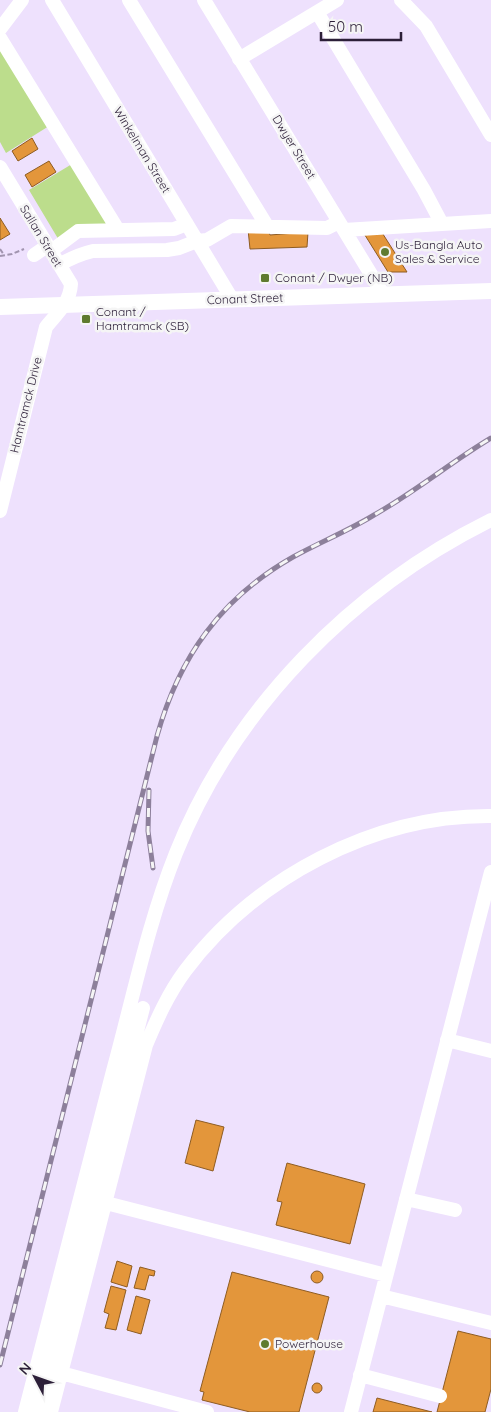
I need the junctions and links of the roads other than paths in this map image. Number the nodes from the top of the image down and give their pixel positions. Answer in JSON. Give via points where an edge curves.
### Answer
{"nodes":[{"id":1,"x":22,"y":0,"type":"edge"},
{"id":2,"x":52,"y":0,"type":"edge"},
{"id":3,"x":129,"y":0,"type":"edge"},
{"id":4,"x":337,"y":0,"type":"edge"},
{"id":5,"x":401,"y":0,"type":"edge"},
{"id":6,"x":207,"y":1,"type":"edge"},
{"id":7,"x":318,"y":12,"type":"junction"},
{"id":8,"x":0,"y":29,"type":"edge"},
{"id":9,"x":0,"y":38,"type":"edge"},
{"id":10,"x":239,"y":59,"type":"junction"},
{"id":11,"x":491,"y":135,"type":"edge"},
{"id":12,"x":0,"y":167,"type":"edge"},
{"id":13,"x":491,"y":221,"type":"edge"},
{"id":14,"x":187,"y":224,"type":"junction"},
{"id":15,"x":442,"y":224,"type":"junction"},
{"id":16,"x":267,"y":226,"type":"junction"},
{"id":17,"x":342,"y":226,"type":"junction"},
{"id":18,"x":118,"y":230,"type":"junction"},
{"id":19,"x":197,"y":241,"type":"junction"},
{"id":20,"x":49,"y":248,"type":"junction"},
{"id":21,"x":32,"y":250,"type":"road end"},
{"id":22,"x":60,"y":265,"type":"junction"},
{"id":23,"x":491,"y":290,"type":"edge"},
{"id":24,"x":383,"y":294,"type":"junction"},
{"id":25,"x":232,"y":299,"type":"junction"},
{"id":26,"x":64,"y":305,"type":"junction"},
{"id":27,"x":0,"y":307,"type":"edge"},
{"id":28,"x":0,"y":512,"type":"edge"},
{"id":29,"x":491,"y":520,"type":"edge"},
{"id":30,"x":491,"y":816,"type":"edge"},
{"id":31,"x":491,"y":872,"type":"edge"},
{"id":32,"x":143,"y":1008,"type":"dead end"},
{"id":33,"x":447,"y":1040,"type":"junction"},
{"id":34,"x":491,"y":1051,"type":"edge"},
{"id":35,"x":406,"y":1199,"type":"junction"},
{"id":36,"x":106,"y":1202,"type":"junction"},
{"id":37,"x":455,"y":1210,"type":"dead end"},
{"id":38,"x":386,"y":1275,"type":"junction"},
{"id":39,"x":381,"y":1296,"type":"junction"},
{"id":40,"x":491,"y":1323,"type":"edge"},
{"id":41,"x":61,"y":1373,"type":"junction"},
{"id":42,"x":360,"y":1375,"type":"junction"},
{"id":43,"x":440,"y":1396,"type":"dead end"},
{"id":44,"x":25,"y":1412,"type":"edge"},
{"id":45,"x":38,"y":1412,"type":"edge"},
{"id":46,"x":51,"y":1412,"type":"edge"},
{"id":47,"x":207,"y":1412,"type":"edge"},
{"id":48,"x":351,"y":1412,"type":"edge"}],
"edges":[{"from":1,"to":8,"type":"street"},
{"from":2,"to":14,"type":"street","name":"Winkelman Street"},
{"from":3,"to":16,"type":"street"},
{"from":4,"to":7,"type":"street"},
{"from":5,"to":11,"type":"street","via":[[426,26]]},
{"from":6,"to":10,"type":"street","name":"Dwyer Street"},
{"from":7,"to":10,"type":"street"},
{"from":7,"to":15,"type":"street"},
{"from":9,"to":18,"type":"street"},
{"from":10,"to":17,"type":"street","name":"Dwyer Street"},
{"from":12,"to":20,"type":"street","name":"Sallan Street"},
{"from":13,"to":15,"type":"street"},
{"from":14,"to":18,"type":"street","via":[[174,229]]},
{"from":14,"to":19,"type":"street","name":"Winkelman Street"},
{"from":15,"to":17,"type":"street"},
{"from":16,"to":17,"type":"street"},
{"from":16,"to":19,"type":"street","via":[[231,226],[207,240]]},
{"from":17,"to":24,"type":"street","name":"Dwyer Street"},
{"from":18,"to":20,"type":"street","via":[[78,231]]},
{"from":19,"to":22,"type":"street","via":[[167,250],[81,253]]},
{"from":19,"to":25,"type":"street","name":"Winkelman Street"},
{"from":20,"to":21,"type":"street"},
{"from":20,"to":22,"type":"street","name":"Sallan Street"},
{"from":22,"to":26,"type":"street","name":"Sallan Street","via":[[71,284],[71,295]]},
{"from":23,"to":24,"type":"main road","name":"Conant Street"},
{"from":24,"to":25,"type":"main road","name":"Conant Street"},
{"from":25,"to":26,"type":"main road","name":"Conant Street"},
{"from":26,"to":27,"type":"main road","name":"Conant Street"},
{"from":26,"to":28,"type":"street","name":"Hamtramck Drive","via":[[46,327]]},
{"from":29,"to":44,"type":"street","via":[[404,571],[332,629],[290,671],[253,718],[200,803],[177,852],[155,912]]},
{"from":30,"to":36,"type":"street","via":[[405,826],[341,848],[282,880],[218,934],[184,972],[163,1006],[146,1045]]},
{"from":31,"to":33,"type":"street"},
{"from":32,"to":45,"type":"street"},
{"from":33,"to":34,"type":"street"},
{"from":33,"to":35,"type":"street"},
{"from":35,"to":37,"type":"street"},
{"from":35,"to":38,"type":"street"},
{"from":36,"to":38,"type":"street"},
{"from":36,"to":41,"type":"street"},
{"from":38,"to":39,"type":"street"},
{"from":39,"to":40,"type":"street"},
{"from":39,"to":42,"type":"street"},
{"from":41,"to":46,"type":"street"},
{"from":41,"to":47,"type":"street"},
{"from":42,"to":43,"type":"street"},
{"from":42,"to":48,"type":"street"}]}
